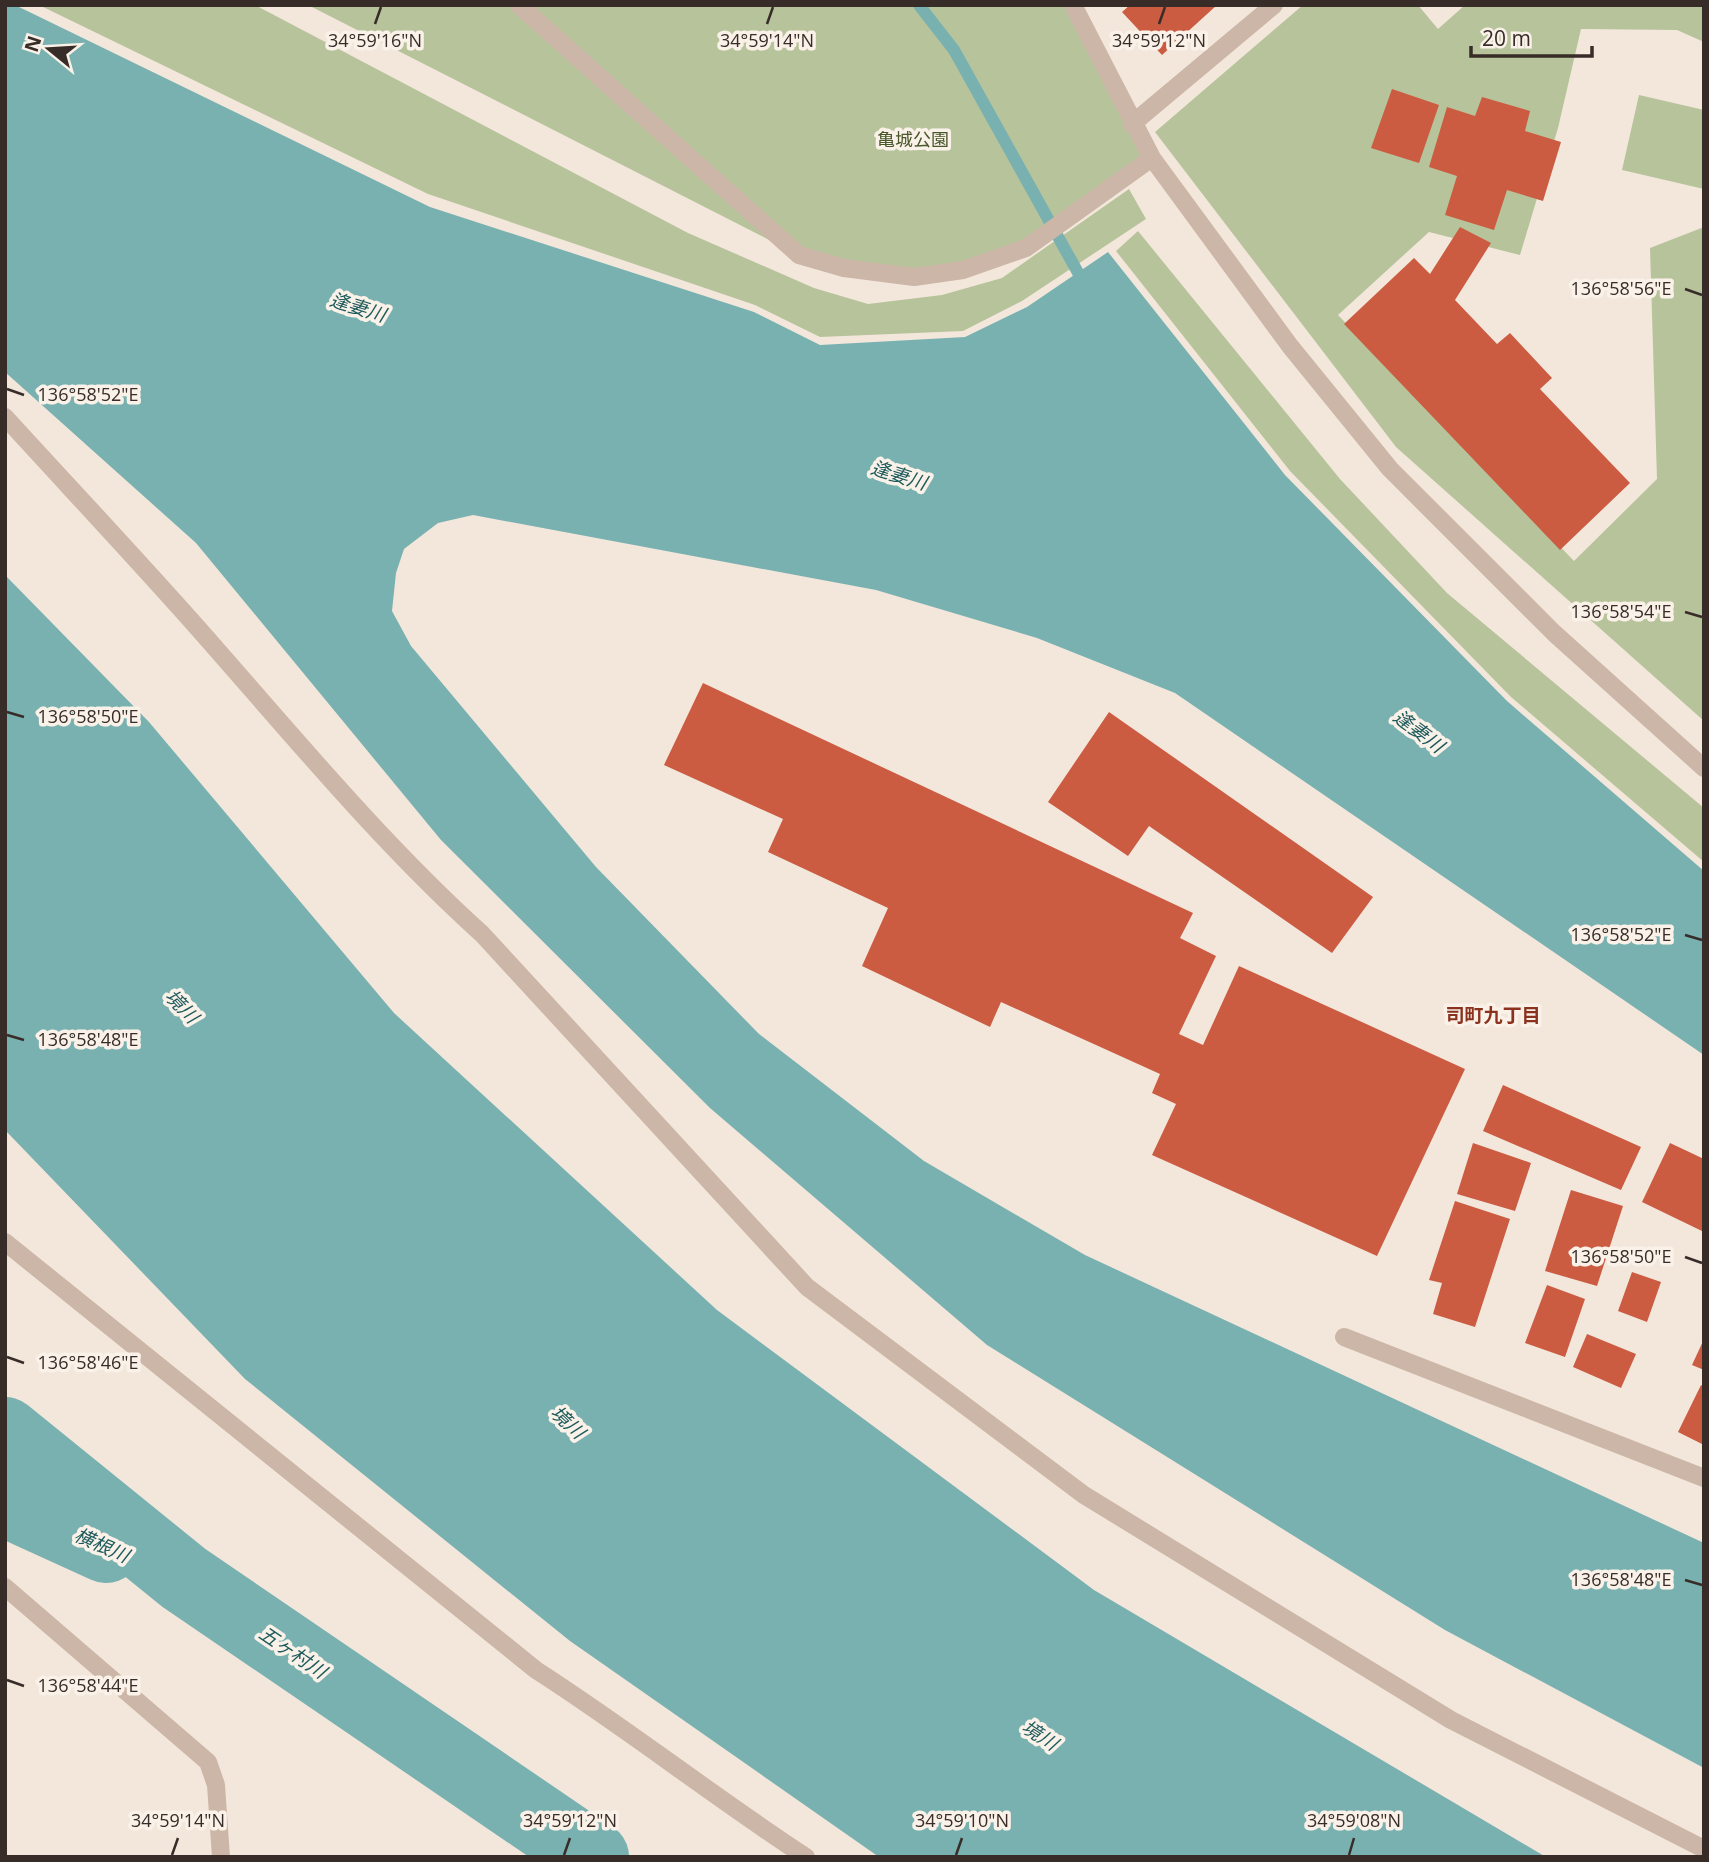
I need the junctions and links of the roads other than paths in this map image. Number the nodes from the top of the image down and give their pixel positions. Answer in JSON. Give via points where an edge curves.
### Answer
{"nodes":[{"id":1,"x":519,"y":5,"type":"edge"},
{"id":2,"x":1073,"y":5,"type":"edge"},
{"id":3,"x":1274,"y":5,"type":"edge"},
{"id":4,"x":1132,"y":124,"type":"junction"},
{"id":5,"x":1152,"y":158,"type":"junction"},
{"id":6,"x":5,"y":418,"type":"edge"},
{"id":7,"x":1704,"y":768,"type":"edge"},
{"id":8,"x":5,"y":1242,"type":"edge"},
{"id":9,"x":5,"y":1256,"type":"edge"},
{"id":10,"x":48,"y":1277,"type":"junction"},
{"id":11,"x":1344,"y":1337,"type":"dead end"},
{"id":12,"x":1704,"y":1478,"type":"edge"},
{"id":13,"x":5,"y":1587,"type":"edge"},
{"id":14,"x":1704,"y":1849,"type":"edge"},
{"id":15,"x":221,"y":1857,"type":"edge"},
{"id":16,"x":806,"y":1857,"type":"edge"}],
"edges":[{"from":1,"to":5,"type":"street","via":[[799,255],[844,268],[915,277],[963,270],[1026,248]]},
{"from":2,"to":4,"type":"street"},
{"from":3,"to":4,"type":"street"},
{"from":4,"to":5,"type":"street"},
{"from":5,"to":7,"type":"street","via":[[1290,346],[1390,469],[1554,633]]},
{"from":6,"to":14,"type":"street","via":[[196,625],[326,775],[482,934],[807,1287],[1084,1495],[1451,1720]]},
{"from":8,"to":10,"type":"street"},
{"from":9,"to":10,"type":"street"},
{"from":10,"to":16,"type":"street","via":[[536,1670]]},
{"from":11,"to":12,"type":"street"},
{"from":13,"to":15,"type":"street","via":[[208,1762],[216,1785]]}]}
